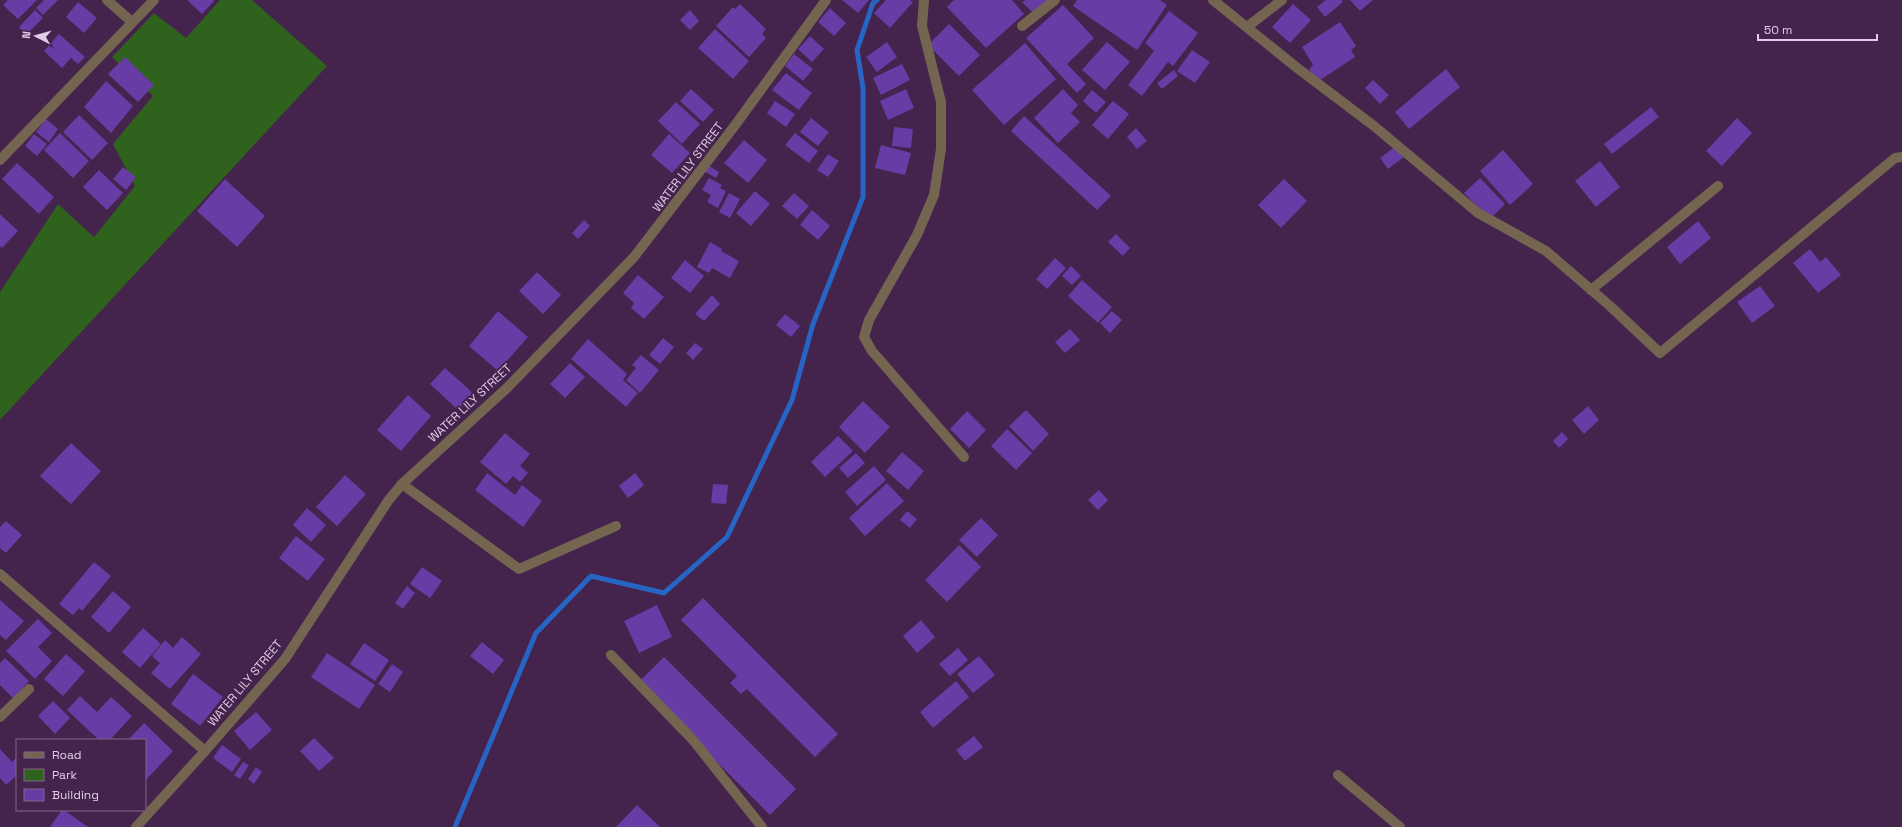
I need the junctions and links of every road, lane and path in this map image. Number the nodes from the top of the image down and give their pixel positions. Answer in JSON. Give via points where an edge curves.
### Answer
{"nodes":[{"id":1,"x":107,"y":0,"type":"edge"},
{"id":2,"x":154,"y":0,"type":"edge"},
{"id":3,"x":826,"y":0,"type":"edge"},
{"id":4,"x":924,"y":0,"type":"edge"},
{"id":5,"x":1054,"y":0,"type":"edge"},
{"id":6,"x":1213,"y":0,"type":"edge"},
{"id":7,"x":1282,"y":0,"type":"edge"},
{"id":8,"x":132,"y":22,"type":"junction"},
{"id":9,"x":1022,"y":26,"type":"dead end"},
{"id":10,"x":1247,"y":27,"type":"junction"},
{"id":11,"x":1902,"y":158,"type":"edge"},
{"id":12,"x":0,"y":160,"type":"edge"},
{"id":13,"x":1718,"y":186,"type":"dead end"},
{"id":14,"x":1591,"y":290,"type":"junction"},
{"id":15,"x":964,"y":457,"type":"dead end"},
{"id":16,"x":402,"y":484,"type":"junction"},
{"id":17,"x":616,"y":526,"type":"dead end"},
{"id":18,"x":0,"y":574,"type":"edge"},
{"id":19,"x":611,"y":655,"type":"dead end"},
{"id":20,"x":29,"y":689,"type":"dead end"},
{"id":21,"x":0,"y":717,"type":"edge"},
{"id":22,"x":205,"y":751,"type":"junction"},
{"id":23,"x":1338,"y":775,"type":"dead end"},
{"id":24,"x":136,"y":827,"type":"edge"},
{"id":25,"x":762,"y":827,"type":"edge"},
{"id":26,"x":1400,"y":827,"type":"edge"}],
"edges":[{"from":1,"to":8,"type":"street"},
{"from":2,"to":8,"type":"street"},
{"from":3,"to":16,"type":"street","name":"WATER LILY STREET","via":[[736,124],[634,257],[507,388]]},
{"from":4,"to":15,"type":"street","via":[[922,26],[941,102],[941,149],[934,195],[917,235],[869,320],[864,337],[872,351]]},
{"from":5,"to":9,"type":"street"},
{"from":6,"to":10,"type":"street"},
{"from":7,"to":10,"type":"street"},
{"from":8,"to":12,"type":"street"},
{"from":10,"to":14,"type":"street","via":[[1374,126],[1478,213],[1546,251]]},
{"from":11,"to":14,"type":"street","via":[[1895,158],[1660,353]]},
{"from":13,"to":14,"type":"street"},
{"from":16,"to":17,"type":"street","via":[[519,569]]},
{"from":16,"to":22,"type":"street","name":"WATER LILY STREET","via":[[388,501],[285,659]]},
{"from":18,"to":22,"type":"street"},
{"from":19,"to":25,"type":"street","via":[[693,740]]},
{"from":20,"to":21,"type":"street"},
{"from":22,"to":24,"type":"street","name":"WATER LILY STREET"},
{"from":23,"to":26,"type":"street"}]}
